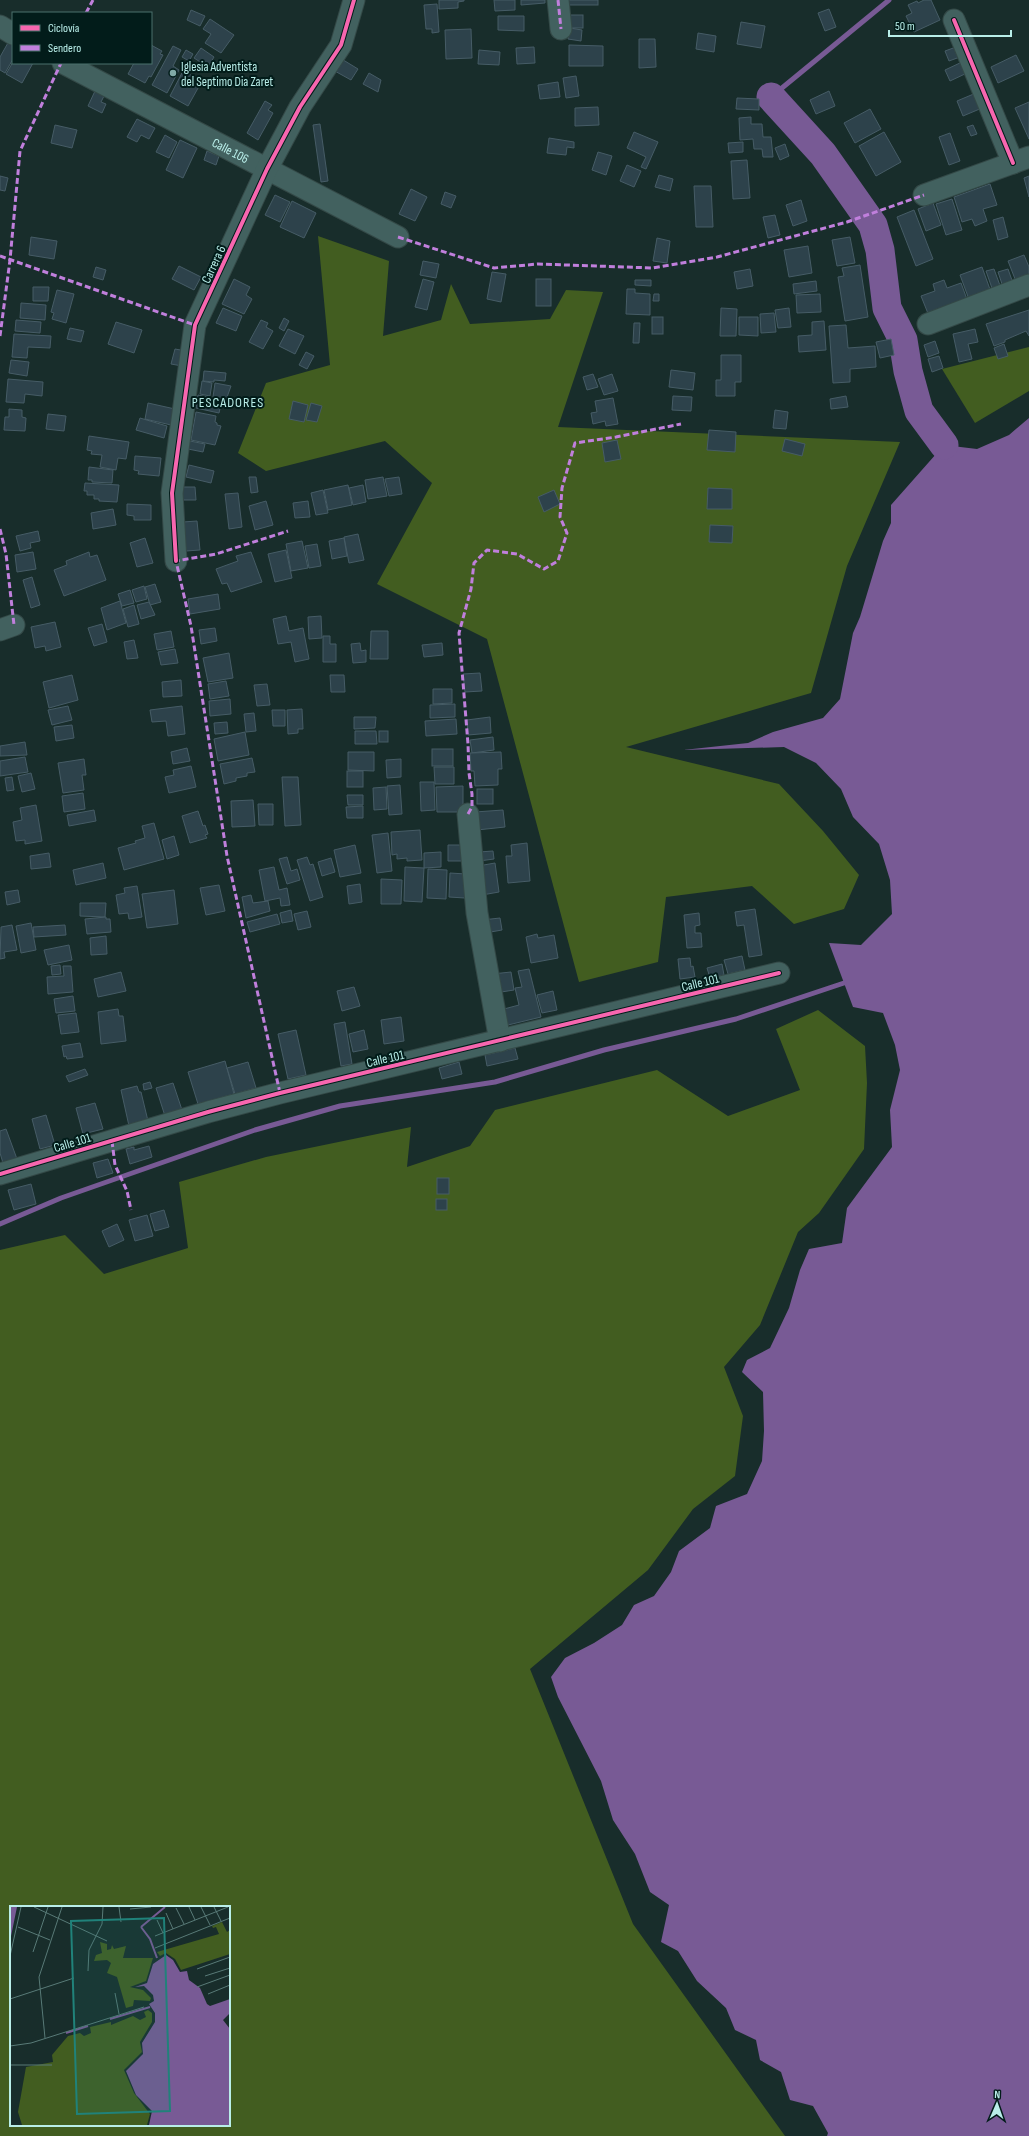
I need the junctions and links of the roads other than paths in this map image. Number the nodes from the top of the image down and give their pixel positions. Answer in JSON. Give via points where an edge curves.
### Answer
{"nodes":[{"id":1,"x":354,"y":0,"type":"edge"},
{"id":2,"x":558,"y":0,"type":"edge"},
{"id":3,"x":954,"y":20,"type":"dead end"},
{"id":4,"x":0,"y":26,"type":"edge"},
{"id":5,"x":561,"y":28,"type":"dead end"},
{"id":6,"x":12,"y":33,"type":"edge"},
{"id":7,"x":65,"y":64,"type":"edge"},
{"id":8,"x":1021,"y":160,"type":"edge"},
{"id":9,"x":267,"y":169,"type":"junction"},
{"id":10,"x":924,"y":194,"type":"dead end"},
{"id":11,"x":398,"y":237,"type":"dead end"},
{"id":12,"x":1029,"y":285,"type":"edge"},
{"id":13,"x":928,"y":324,"type":"dead end"},
{"id":14,"x":176,"y":561,"type":"dead end"},
{"id":15,"x":468,"y":814,"type":"dead end"},
{"id":16,"x":779,"y":974,"type":"dead end"},
{"id":17,"x":500,"y":1041,"type":"junction"},
{"id":18,"x":0,"y":1174,"type":"edge"}],
"edges":[{"from":1,"to":9,"type":"street","name":"Carrera 6","via":[[341,44],[300,107]]},
{"from":2,"to":5,"type":"street"},
{"from":3,"to":8,"type":"street"},
{"from":4,"to":6,"type":"street"},
{"from":7,"to":9,"type":"street","name":"Calle 106"},
{"from":8,"to":10,"type":"street"},
{"from":9,"to":11,"type":"street","name":"Calle 106"},
{"from":9,"to":14,"type":"street","name":"Carrera 6","via":[[196,324],[172,493]]},
{"from":12,"to":13,"type":"street"},
{"from":15,"to":17,"type":"street","via":[[477,913]]},
{"from":16,"to":17,"type":"street","name":"Calle 101"},
{"from":17,"to":18,"type":"street","name":"Calle 101","via":[[237,1104]]}]}
